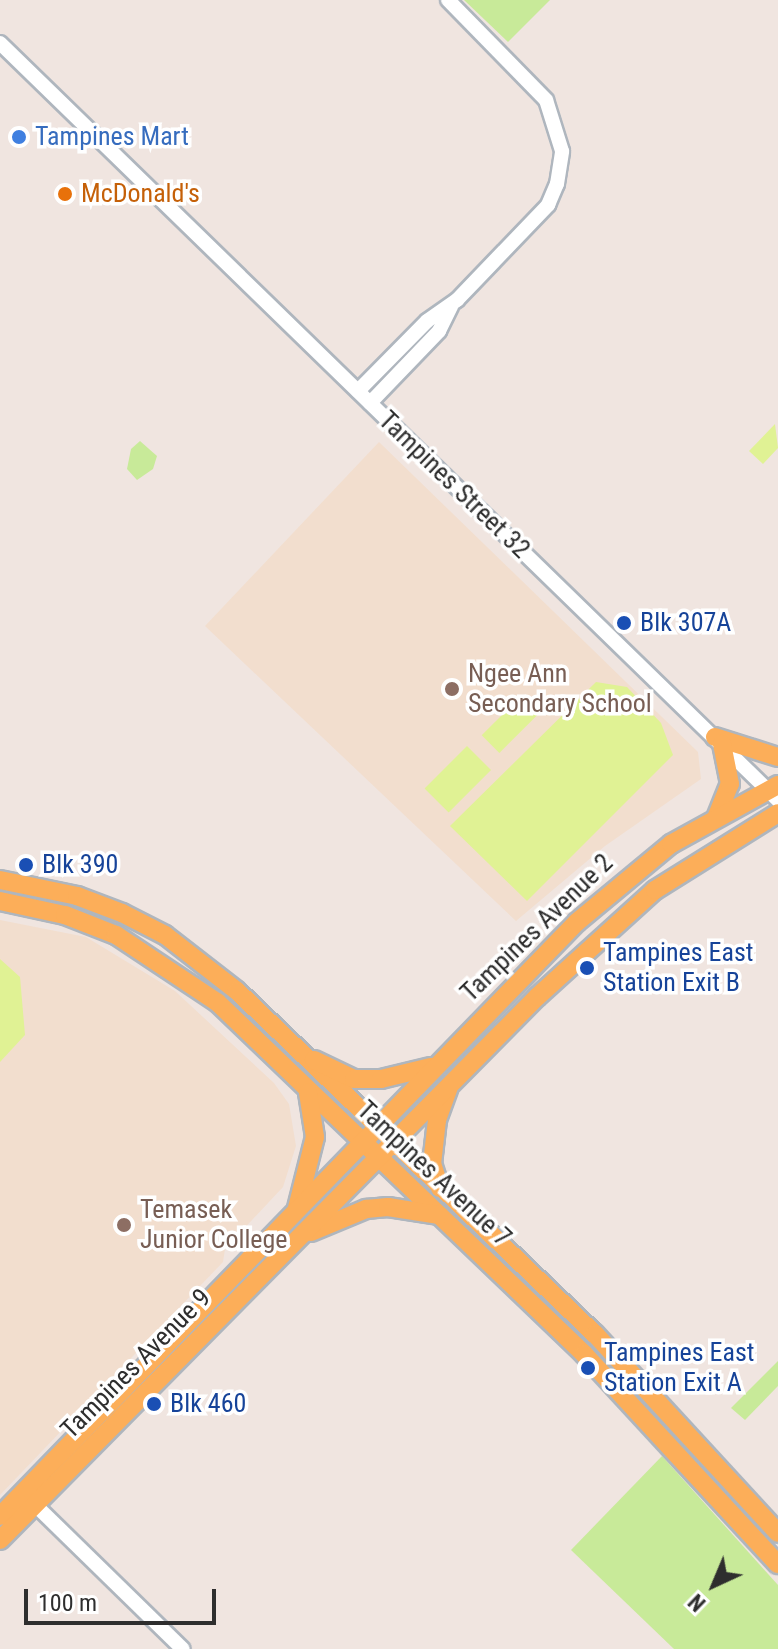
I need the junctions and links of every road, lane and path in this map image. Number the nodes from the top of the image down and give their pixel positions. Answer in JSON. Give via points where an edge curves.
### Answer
{"nodes":[{"id":1,"x":448,"y":0,"type":"edge"},
{"id":2,"x":0,"y":43,"type":"edge"},
{"id":3,"x":0,"y":55,"type":"edge"},
{"id":4,"x":129,"y":171,"type":"junction"},
{"id":5,"x":451,"y":306,"type":"junction"},
{"id":6,"x":358,"y":391,"type":"junction"},
{"id":7,"x":370,"y":403,"type":"junction"},
{"id":8,"x":719,"y":740,"type":"junction"},
{"id":9,"x":778,"y":757,"type":"edge"},
{"id":10,"x":775,"y":792,"type":"edge"},
{"id":11,"x":778,"y":813,"type":"edge"},
{"id":12,"x":716,"y":818,"type":"junction"},
{"id":13,"x":778,"y":832,"type":"edge"},
{"id":14,"x":738,"y":836,"type":"junction"},
{"id":15,"x":0,"y":880,"type":"edge"},
{"id":16,"x":0,"y":901,"type":"edge"},
{"id":17,"x":297,"y":1051,"type":"junction"},
{"id":18,"x":434,"y":1066,"type":"junction"},
{"id":19,"x":306,"y":1086,"type":"junction"},
{"id":20,"x":449,"y":1086,"type":"junction"},
{"id":21,"x":374,"y":1127,"type":"junction"},
{"id":22,"x":359,"y":1142,"type":"junction"},
{"id":23,"x":390,"y":1142,"type":"junction"},
{"id":24,"x":375,"y":1158,"type":"junction"},
{"id":25,"x":442,"y":1192,"type":"junction"},
{"id":26,"x":296,"y":1212,"type":"junction"},
{"id":27,"x":439,"y":1215,"type":"junction"},
{"id":28,"x":302,"y":1237,"type":"junction"},
{"id":29,"x":29,"y":1498,"type":"junction"},
{"id":30,"x":0,"y":1516,"type":"edge"},
{"id":31,"x":778,"y":1533,"type":"edge"},
{"id":32,"x":0,"y":1540,"type":"edge"},
{"id":33,"x":778,"y":1564,"type":"edge"},
{"id":34,"x":183,"y":1649,"type":"edge"}],
"edges":[{"from":1,"to":5,"type":"street","via":[[546,100],[562,151],[548,205]]},
{"from":2,"to":4,"type":"street","name":"Tampines Street 32"},
{"from":3,"to":4,"type":"street","name":"Tampines Street 32","via":[[116,166]]},
{"from":4,"to":6,"type":"street","name":"Tampines Street 32"},
{"from":5,"to":6,"type":"street","via":[[427,321]]},
{"from":5,"to":7,"type":"street","via":[[439,331]]},
{"from":6,"to":7,"type":"street","name":"Tampines Street 32"},
{"from":7,"to":8,"type":"street","name":"Tampines Street 32"},
{"from":8,"to":9,"type":"main road"},
{"from":8,"to":10,"type":"street","name":"Tampines Street 32"},
{"from":8,"to":12,"type":"main road","via":[[730,784]]},
{"from":10,"to":12,"type":"main road","name":"Tampines Avenue 2"},
{"from":11,"to":14,"type":"main road","name":"Tampines Avenue 2"},
{"from":12,"to":18,"type":"main road","name":"Tampines Avenue 2","via":[[635,870]]},
{"from":13,"to":14,"type":"main road"},
{"from":14,"to":20,"type":"main road","name":"Tampines Avenue 2","via":[[655,890]]},
{"from":15,"to":17,"type":"main road","name":"Tampines Avenue 7","via":[[77,896],[165,935],[237,991]]},
{"from":16,"to":19,"type":"main road","name":"Tampines Avenue 7","via":[[90,923],[151,953],[217,1002]]},
{"from":17,"to":18,"type":"main road","via":[[354,1079],[381,1079]]},
{"from":17,"to":21,"type":"main road","name":"Tampines Avenue 7"},
{"from":18,"to":21,"type":"main road","name":"Tampines Avenue 2"},
{"from":19,"to":22,"type":"main road","name":"Tampines Avenue 7"},
{"from":19,"to":26,"type":"main road","via":[[315,1137]]},
{"from":20,"to":23,"type":"main road","name":"Tampines Avenue 2"},
{"from":20,"to":25,"type":"main road","via":[[437,1120],[432,1164]]},
{"from":21,"to":22,"type":"main road","name":"Tampines Avenue 2"},
{"from":21,"to":23,"type":"main road","name":"Tampines Avenue 7"},
{"from":22,"to":24,"type":"main road","name":"Tampines Avenue 7"},
{"from":22,"to":26,"type":"main road","name":"Tampines Avenue 9"},
{"from":23,"to":24,"type":"main road","name":"Tampines Avenue 2"},
{"from":23,"to":25,"type":"main road","name":"Tampines Avenue 7"},
{"from":24,"to":27,"type":"main road","name":"Tampines Avenue 7"},
{"from":24,"to":28,"type":"main road","name":"Tampines Avenue 9"},
{"from":25,"to":31,"type":"main road","name":"Tampines Avenue 7","via":[[595,1334]]},
{"from":26,"to":29,"type":"main road","name":"Tampines Avenue 9"},
{"from":27,"to":28,"type":"main road","via":[[366,1209]]},
{"from":27,"to":33,"type":"main road","name":"Tampines Avenue 7","via":[[626,1397]]},
{"from":28,"to":29,"type":"main road","name":"Tampines Avenue 9"},
{"from":29,"to":30,"type":"main road","name":"Tampines Avenue 9"},
{"from":29,"to":32,"type":"main road","name":"Tampines Avenue 9"},
{"from":29,"to":34,"type":"street"}]}
